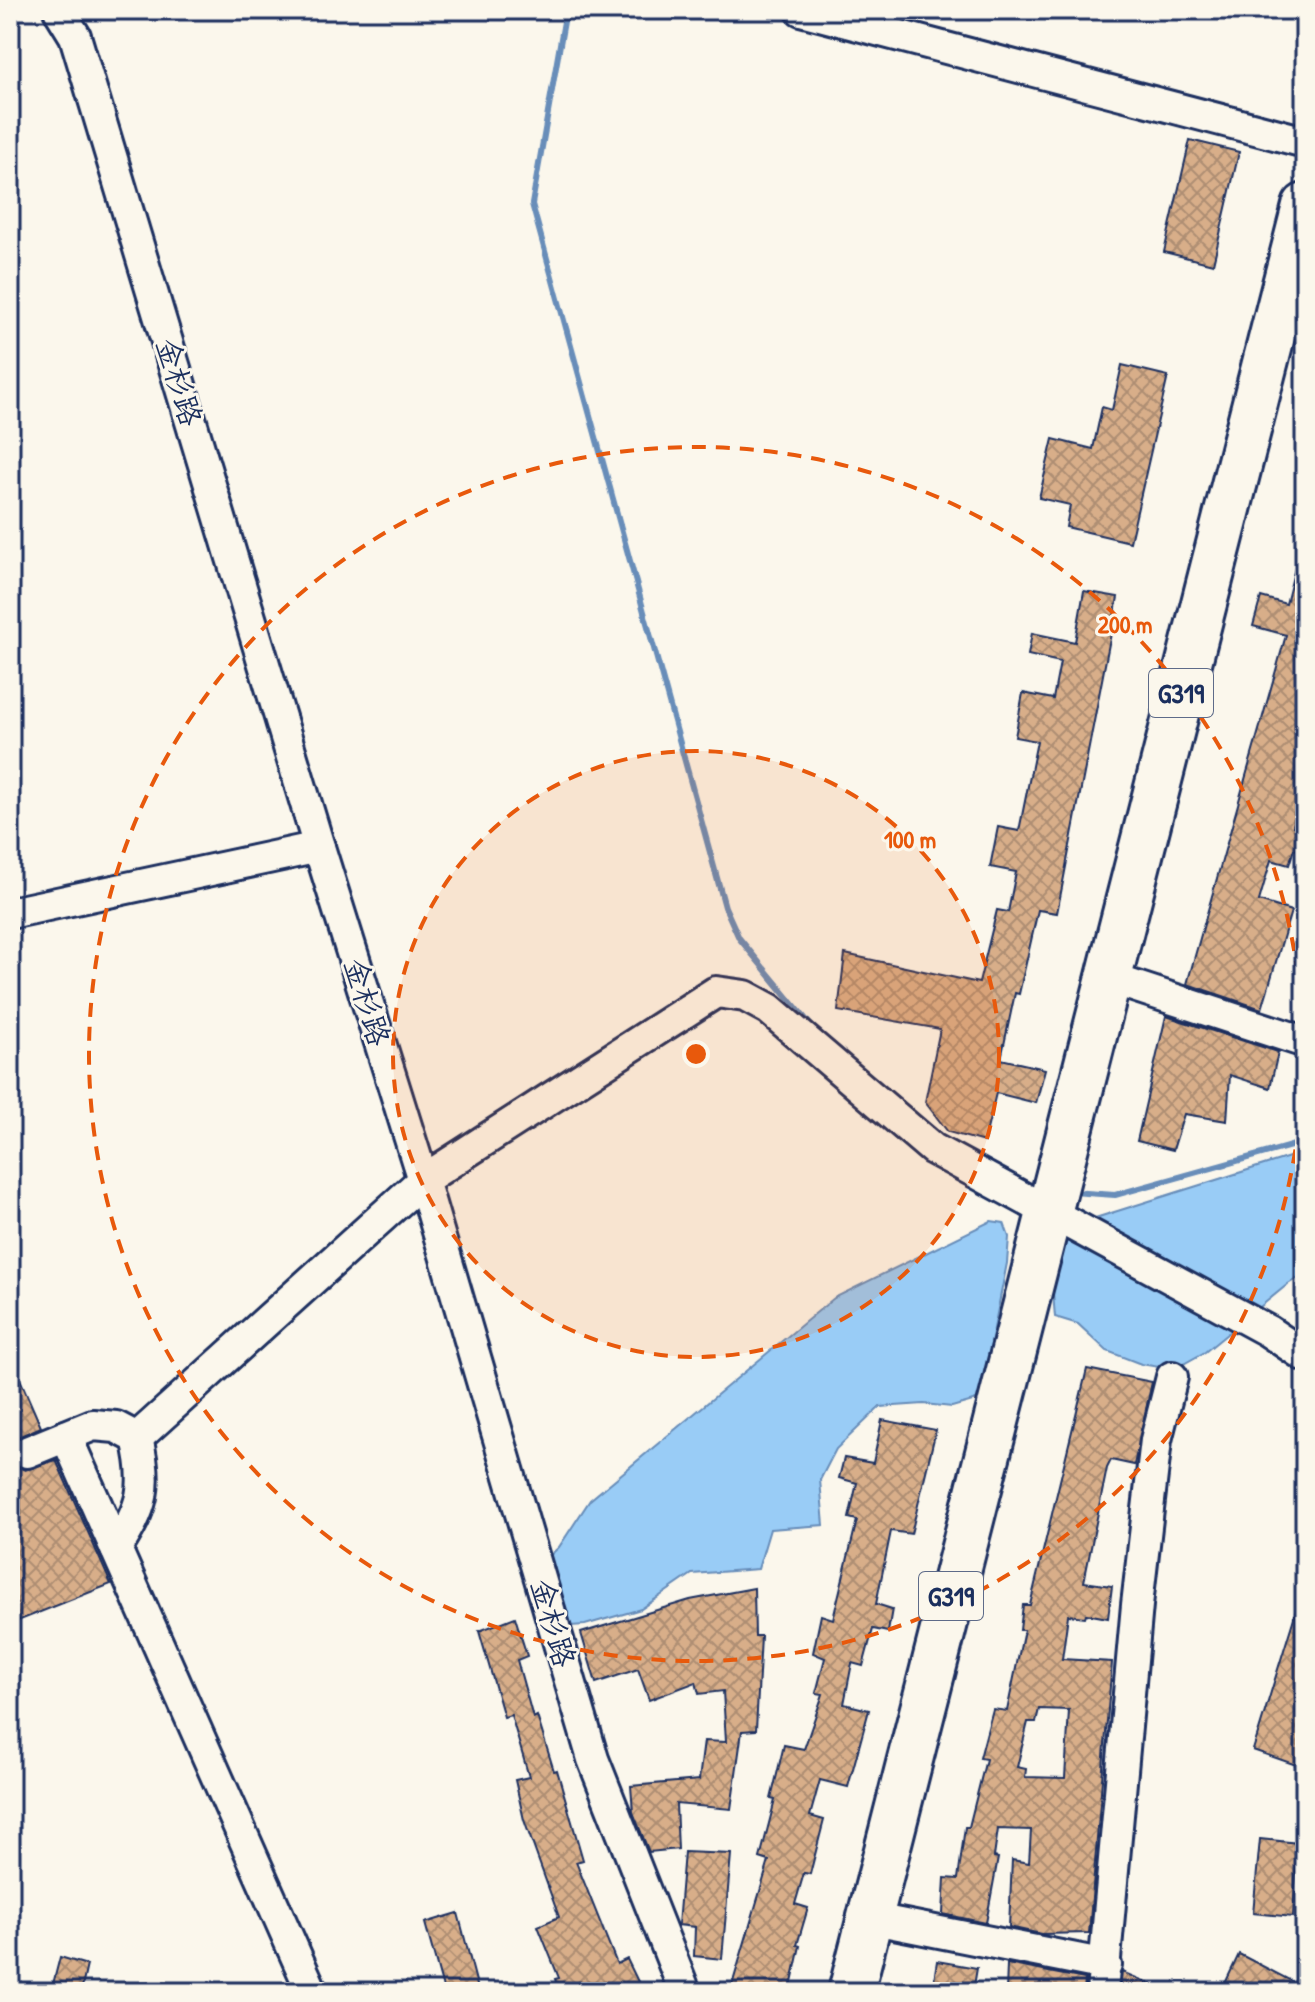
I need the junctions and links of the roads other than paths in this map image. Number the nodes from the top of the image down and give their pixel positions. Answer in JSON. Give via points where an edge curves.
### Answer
{"nodes":[{"id":1,"x":59,"y":10,"type":"edge"},
{"id":2,"x":801,"y":10,"type":"edge"},
{"id":3,"x":1305,"y":142,"type":"edge"},
{"id":4,"x":1305,"y":206,"type":"edge"},
{"id":5,"x":319,"y":847,"type":"junction"},
{"id":6,"x":10,"y":913,"type":"edge"},
{"id":7,"x":1109,"y":978,"type":"junction"},
{"id":8,"x":1305,"y":1042,"type":"edge"},
{"id":9,"x":423,"y":1180,"type":"junction"},
{"id":10,"x":1053,"y":1197,"type":"junction"},
{"id":11,"x":1305,"y":1356,"type":"edge"},
{"id":12,"x":1172,"y":1377,"type":"dead end"},
{"id":13,"x":66,"y":1436,"type":"junction"},
{"id":14,"x":137,"y":1438,"type":"junction"},
{"id":15,"x":27,"y":1452,"type":"dead end"},
{"id":16,"x":116,"y":1549,"type":"junction"},
{"id":17,"x":869,"y":1918,"type":"junction"},
{"id":18,"x":1104,"y":1978,"type":"edge"},
{"id":19,"x":312,"y":1992,"type":"edge"},
{"id":20,"x":685,"y":1992,"type":"edge"},
{"id":21,"x":851,"y":1992,"type":"edge"}],
"edges":[{"from":1,"to":5,"type":"street","name":"金杉路","via":[[75,36]]},
{"from":2,"to":3,"type":"street"},
{"from":4,"to":7,"type":"highway","number":"G319"},
{"from":5,"to":6,"type":"street"},
{"from":5,"to":9,"type":"street","name":"金杉路"},
{"from":7,"to":8,"type":"street"},
{"from":7,"to":10,"type":"highway","number":"G319"},
{"from":9,"to":10,"type":"street","via":[[716,992],[745,996],[769,1009],[933,1149]]},
{"from":9,"to":14,"type":"street"},
{"from":9,"to":20,"type":"street","name":"金杉路","via":[[593,1759]]},
{"from":10,"to":11,"type":"street"},
{"from":10,"to":17,"type":"highway","number":"G319"},
{"from":12,"to":18,"type":"street","via":[[1156,1440],[1137,1605]]},
{"from":13,"to":14,"type":"street","via":[[93,1425],[116,1427]]},
{"from":13,"to":15,"type":"street"},
{"from":13,"to":16,"type":"street"},
{"from":14,"to":16,"type":"street","via":[[144,1468],[142,1499]]},
{"from":16,"to":19,"type":"street"},
{"from":17,"to":18,"type":"street"},
{"from":17,"to":21,"type":"highway","number":"G319"}]}
